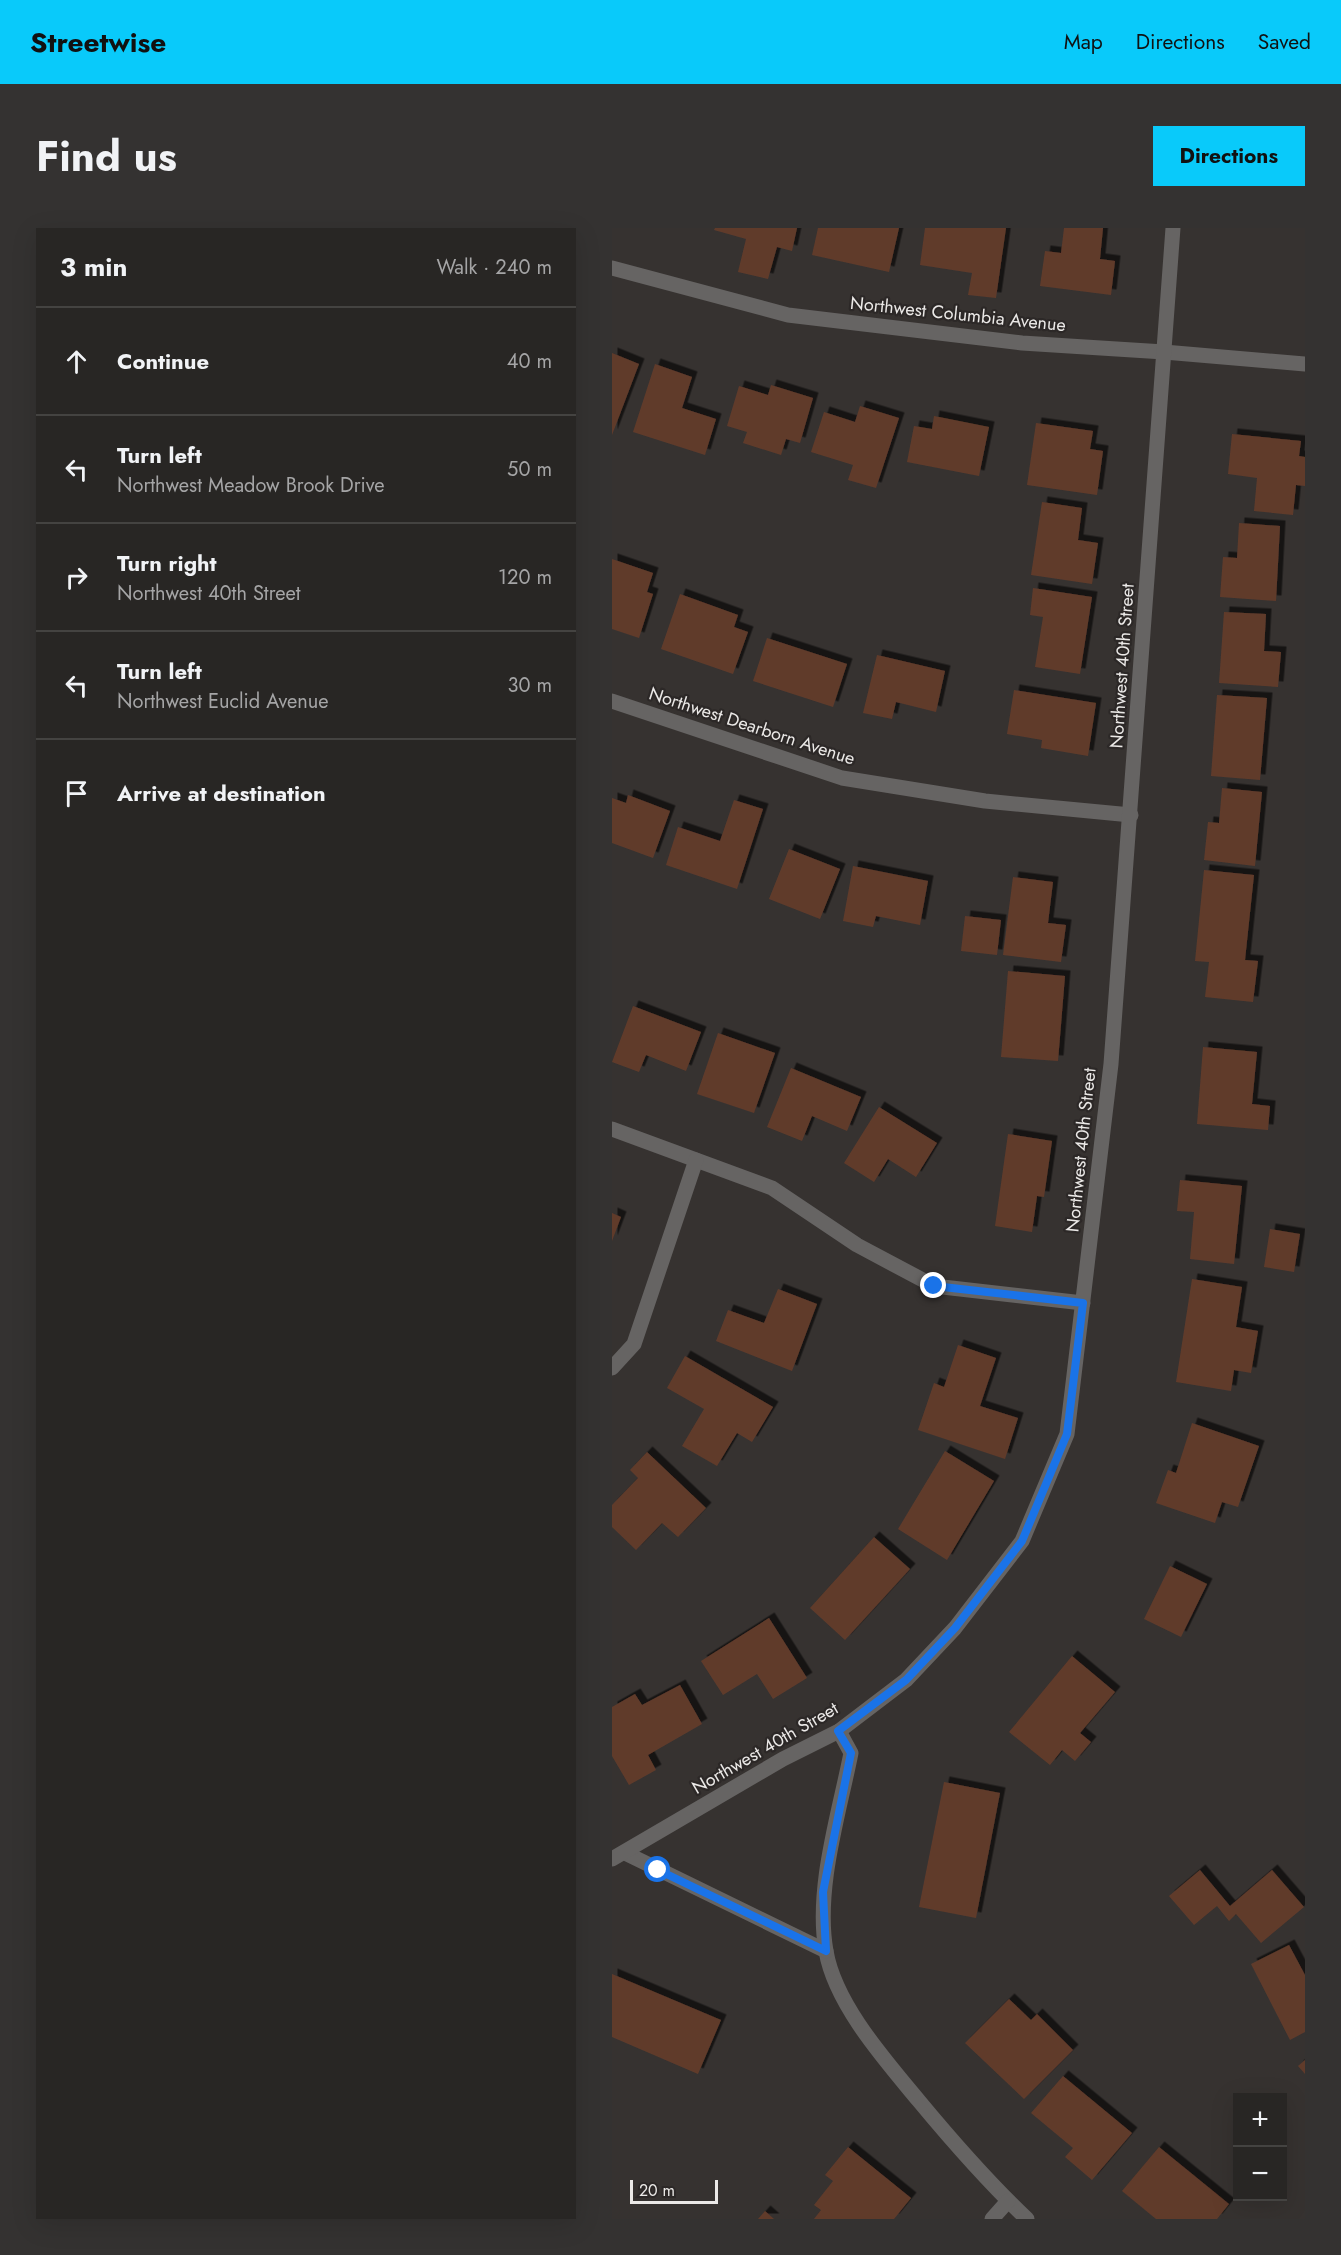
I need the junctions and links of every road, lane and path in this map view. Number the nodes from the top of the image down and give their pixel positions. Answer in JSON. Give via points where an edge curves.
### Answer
{"nodes":[{"id":1,"x":1173,"y":228,"type":"edge"},
{"id":2,"x":612,"y":268,"type":"edge"},
{"id":3,"x":1164,"y":352,"type":"junction"},
{"id":4,"x":1305,"y":364,"type":"edge"},
{"id":5,"x":612,"y":701,"type":"edge"},
{"id":6,"x":1131,"y":814,"type":"junction"},
{"id":7,"x":612,"y":1129,"type":"edge"},
{"id":8,"x":696,"y":1160,"type":"junction"},
{"id":9,"x":1083,"y":1303,"type":"junction"},
{"id":10,"x":612,"y":1368,"type":"edge"},
{"id":11,"x":838,"y":1731,"type":"junction"},
{"id":12,"x":619,"y":1856,"type":"edge"},
{"id":13,"x":826,"y":1951,"type":"junction"},
{"id":14,"x":1008,"y":2201,"type":"junction"},
{"id":15,"x":992,"y":2219,"type":"edge"},
{"id":16,"x":1027,"y":2219,"type":"edge"}],
"edges":[{"from":1,"to":3,"type":"street","name":"Northwest 40th Street"},
{"from":2,"to":3,"type":"street","name":"Northwest Columbia Avenue","via":[[788,315],[1022,343]]},
{"from":3,"to":4,"type":"street","name":"Northwest Columbia Avenue"},
{"from":3,"to":6,"type":"street","name":"Northwest 40th Street"},
{"from":5,"to":6,"type":"street","name":"Northwest Dearborn Avenue","via":[[842,778],[985,801]]},
{"from":6,"to":9,"type":"street","name":"Northwest 40th Street","via":[[1111,1064]]},
{"from":7,"to":8,"type":"street"},
{"from":8,"to":9,"type":"street","via":[[772,1188],[857,1245],[934,1286]]},
{"from":8,"to":10,"type":"street","via":[[634,1344]]},
{"from":9,"to":11,"type":"street","name":"Northwest 40th Street","via":[[1067,1434],[1022,1541],[955,1628],[906,1680]]},
{"from":11,"to":12,"type":"street","name":"Northwest 40th Street"},
{"from":11,"to":13,"type":"street","via":[[851,1753],[823,1892]]},
{"from":12,"to":13,"type":"street"},
{"from":13,"to":14,"type":"street","via":[[841,1995],[887,2062]]},
{"from":14,"to":15,"type":"street"},
{"from":14,"to":16,"type":"street"}]}
